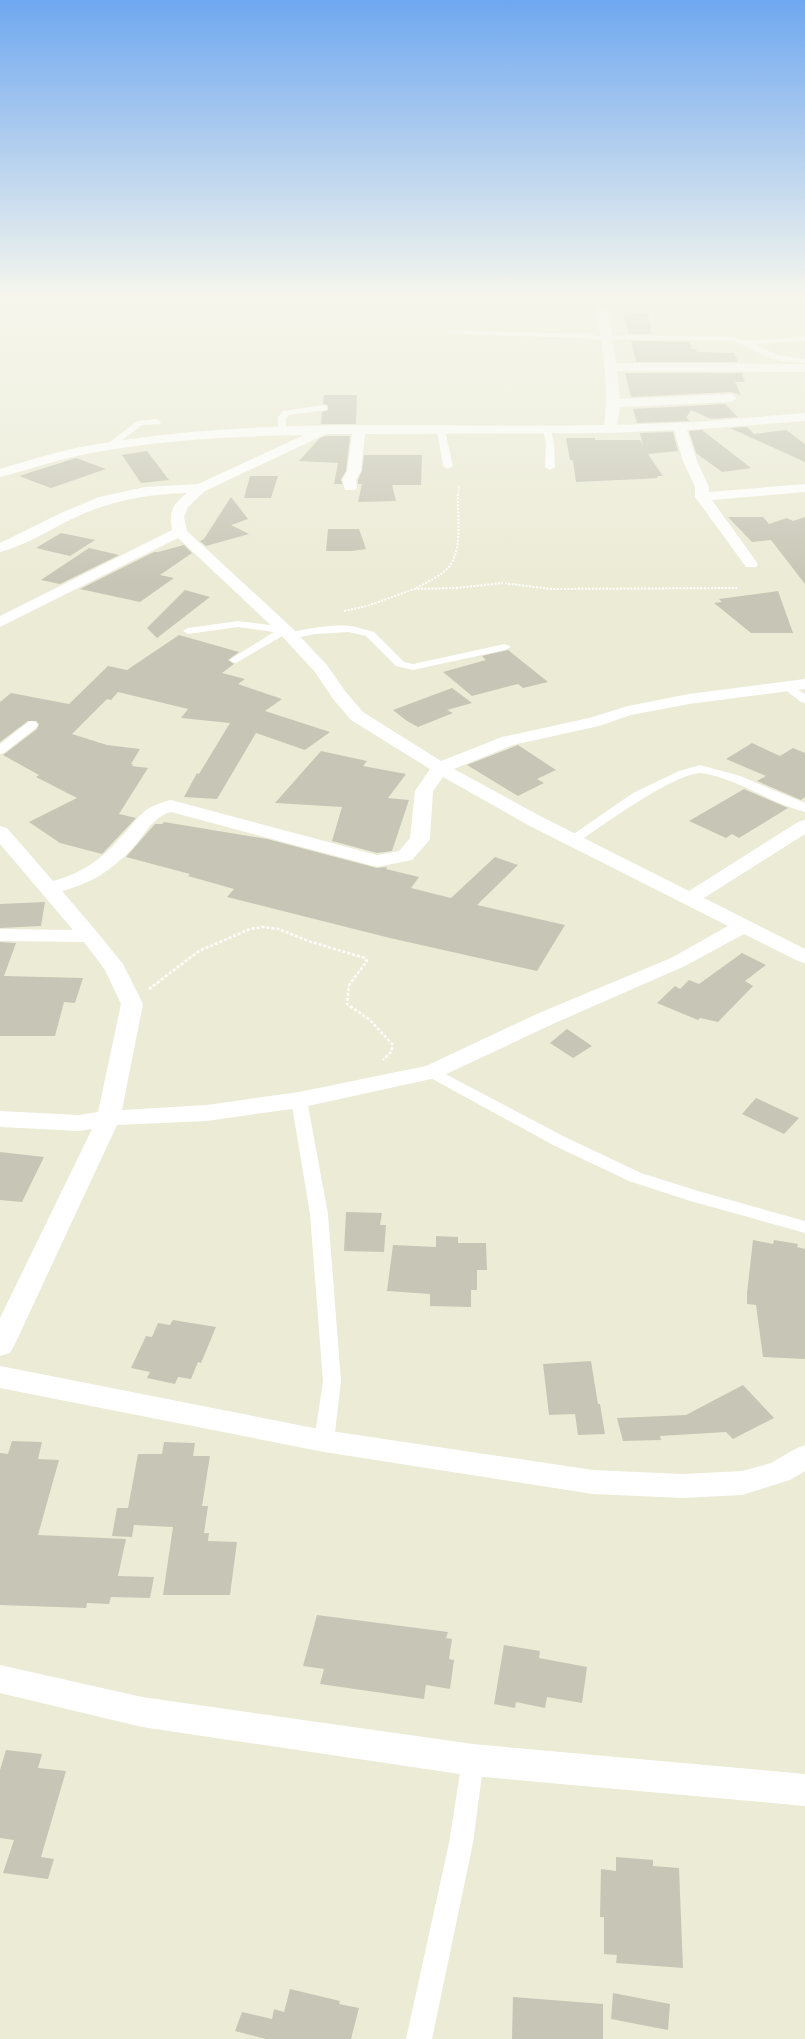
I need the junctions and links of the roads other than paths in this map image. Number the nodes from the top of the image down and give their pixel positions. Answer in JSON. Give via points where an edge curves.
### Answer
{"nodes":[{"id":1,"x":613,"y":391,"type":"edge"},
{"id":2,"x":731,"y":398,"type":"dead end"},
{"id":3,"x":614,"y":403,"type":"junction"},
{"id":4,"x":324,"y":408,"type":"dead end"},
{"id":5,"x":805,"y":417,"type":"edge"},
{"id":6,"x":157,"y":422,"type":"dead end"},
{"id":7,"x":679,"y":426,"type":"junction"},
{"id":8,"x":610,"y":429,"type":"junction"},
{"id":9,"x":325,"y":430,"type":"junction"},
{"id":10,"x":359,"y":430,"type":"junction"},
{"id":11,"x":442,"y":430,"type":"junction"},
{"id":12,"x":547,"y":430,"type":"junction"},
{"id":13,"x":282,"y":432,"type":"junction"},
{"id":14,"x":109,"y":446,"type":"junction"},
{"id":15,"x":448,"y":466,"type":"dead end"},
{"id":16,"x":550,"y":467,"type":"dead end"},
{"id":17,"x":0,"y":473,"type":"edge"},
{"id":18,"x":350,"y":487,"type":"dead end"},
{"id":19,"x":200,"y":488,"type":"junction"},
{"id":20,"x":805,"y":488,"type":"edge"},
{"id":21,"x":702,"y":497,"type":"junction"},
{"id":22,"x":180,"y":532,"type":"junction"},
{"id":23,"x":0,"y":548,"type":"edge"},
{"id":24,"x":751,"y":564,"type":"dead end"},
{"id":25,"x":0,"y":622,"type":"edge"},
{"id":26,"x":188,"y":631,"type":"dead end"},
{"id":27,"x":287,"y":633,"type":"junction"},
{"id":28,"x":505,"y":647,"type":"dead end"},
{"id":29,"x":236,"y":660,"type":"dead end"},
{"id":30,"x":805,"y":684,"type":"edge"},
{"id":31,"x":788,"y":686,"type":"junction"},
{"id":32,"x":805,"y":700,"type":"edge"},
{"id":33,"x":32,"y":725,"type":"dead end"},
{"id":34,"x":0,"y":750,"type":"edge"},
{"id":35,"x":440,"y":768,"type":"junction"},
{"id":36,"x":805,"y":808,"type":"edge"},
{"id":37,"x":805,"y":826,"type":"edge"},
{"id":38,"x":0,"y":832,"type":"edge"},
{"id":39,"x":572,"y":840,"type":"junction"},
{"id":40,"x":49,"y":888,"type":"junction"},
{"id":41,"x":689,"y":899,"type":"junction"},
{"id":42,"x":744,"y":926,"type":"junction"},
{"id":43,"x":0,"y":935,"type":"edge"},
{"id":44,"x":90,"y":936,"type":"junction"},
{"id":45,"x":805,"y":957,"type":"edge"},
{"id":46,"x":432,"y":1072,"type":"junction"},
{"id":47,"x":299,"y":1100,"type":"junction"},
{"id":48,"x":109,"y":1118,"type":"junction"},
{"id":49,"x":0,"y":1119,"type":"edge"},
{"id":50,"x":805,"y":1227,"type":"edge"},
{"id":51,"x":0,"y":1346,"type":"edge"},
{"id":52,"x":0,"y":1377,"type":"edge"},
{"id":53,"x":324,"y":1441,"type":"junction"},
{"id":54,"x":805,"y":1457,"type":"edge"},
{"id":55,"x":0,"y":1679,"type":"edge"},
{"id":56,"x":473,"y":1760,"type":"junction"},
{"id":57,"x":805,"y":1790,"type":"edge"},
{"id":58,"x":419,"y":2039,"type":"edge"}],
"edges":[{"from":1,"to":3,"type":"street"},
{"from":2,"to":3,"type":"street"},
{"from":3,"to":8,"type":"street"},
{"from":4,"to":13,"type":"lane","via":[[286,413],[282,417]]},
{"from":5,"to":7,"type":"street"},
{"from":6,"to":14,"type":"lane","via":[[140,423]]},
{"from":7,"to":8,"type":"street"},
{"from":7,"to":21,"type":"street","via":[[690,461],[702,487]]},
{"from":8,"to":12,"type":"street"},
{"from":9,"to":10,"type":"street"},
{"from":9,"to":13,"type":"street"},
{"from":9,"to":19,"type":"street"},
{"from":10,"to":11,"type":"street"},
{"from":10,"to":18,"type":"street","via":[[354,471],[349,480]]},
{"from":11,"to":12,"type":"street"},
{"from":11,"to":15,"type":"lane"},
{"from":12,"to":16,"type":"lane"},
{"from":13,"to":14,"type":"street","via":[[168,438]]},
{"from":14,"to":17,"type":"street","via":[[63,454]]},
{"from":19,"to":22,"type":"street","via":[[181,506],[177,517]]},
{"from":19,"to":23,"type":"street","via":[[156,490],[117,496],[91,505]]},
{"from":20,"to":21,"type":"street"},
{"from":21,"to":24,"type":"street"},
{"from":22,"to":25,"type":"street"},
{"from":22,"to":27,"type":"street"},
{"from":26,"to":27,"type":"lane","via":[[238,624]]},
{"from":27,"to":28,"type":"lane","via":[[349,628],[370,634],[400,664],[413,667]]},
{"from":27,"to":29,"type":"lane"},
{"from":27,"to":35,"type":"street","via":[[321,670],[357,716]]},
{"from":30,"to":31,"type":"street"},
{"from":31,"to":32,"type":"lane"},
{"from":31,"to":35,"type":"street","via":[[689,699],[628,711],[593,722],[508,741]]},
{"from":33,"to":34,"type":"lane"},
{"from":35,"to":39,"type":"street"},
{"from":35,"to":40,"type":"street","via":[[424,791],[420,839],[405,856],[377,861],[171,806],[157,809],[145,818],[132,838],[95,871],[78,881]]},
{"from":36,"to":39,"type":"lane","via":[[736,779],[700,769],[683,774],[637,796]]},
{"from":37,"to":41,"type":"street"},
{"from":38,"to":40,"type":"street"},
{"from":39,"to":41,"type":"street"},
{"from":40,"to":44,"type":"street"},
{"from":41,"to":42,"type":"street"},
{"from":42,"to":45,"type":"street"},
{"from":42,"to":46,"type":"street","via":[[678,962],[547,1018]]},
{"from":43,"to":44,"type":"street"},
{"from":44,"to":48,"type":"street","via":[[115,969],[132,1004]]},
{"from":46,"to":47,"type":"street"},
{"from":46,"to":50,"type":"lane","via":[[559,1142],[635,1177]]},
{"from":47,"to":48,"type":"street","via":[[206,1113]]},
{"from":47,"to":53,"type":"lane","via":[[319,1214],[332,1381]]},
{"from":48,"to":49,"type":"street","via":[[79,1123]]},
{"from":48,"to":51,"type":"street"},
{"from":52,"to":53,"type":"street"},
{"from":53,"to":54,"type":"street","via":[[593,1482],[683,1486],[742,1483],[780,1472]]},
{"from":55,"to":56,"type":"street","via":[[142,1712]]},
{"from":56,"to":57,"type":"street"},
{"from":56,"to":58,"type":"lane","via":[[461,1844]]}]}
